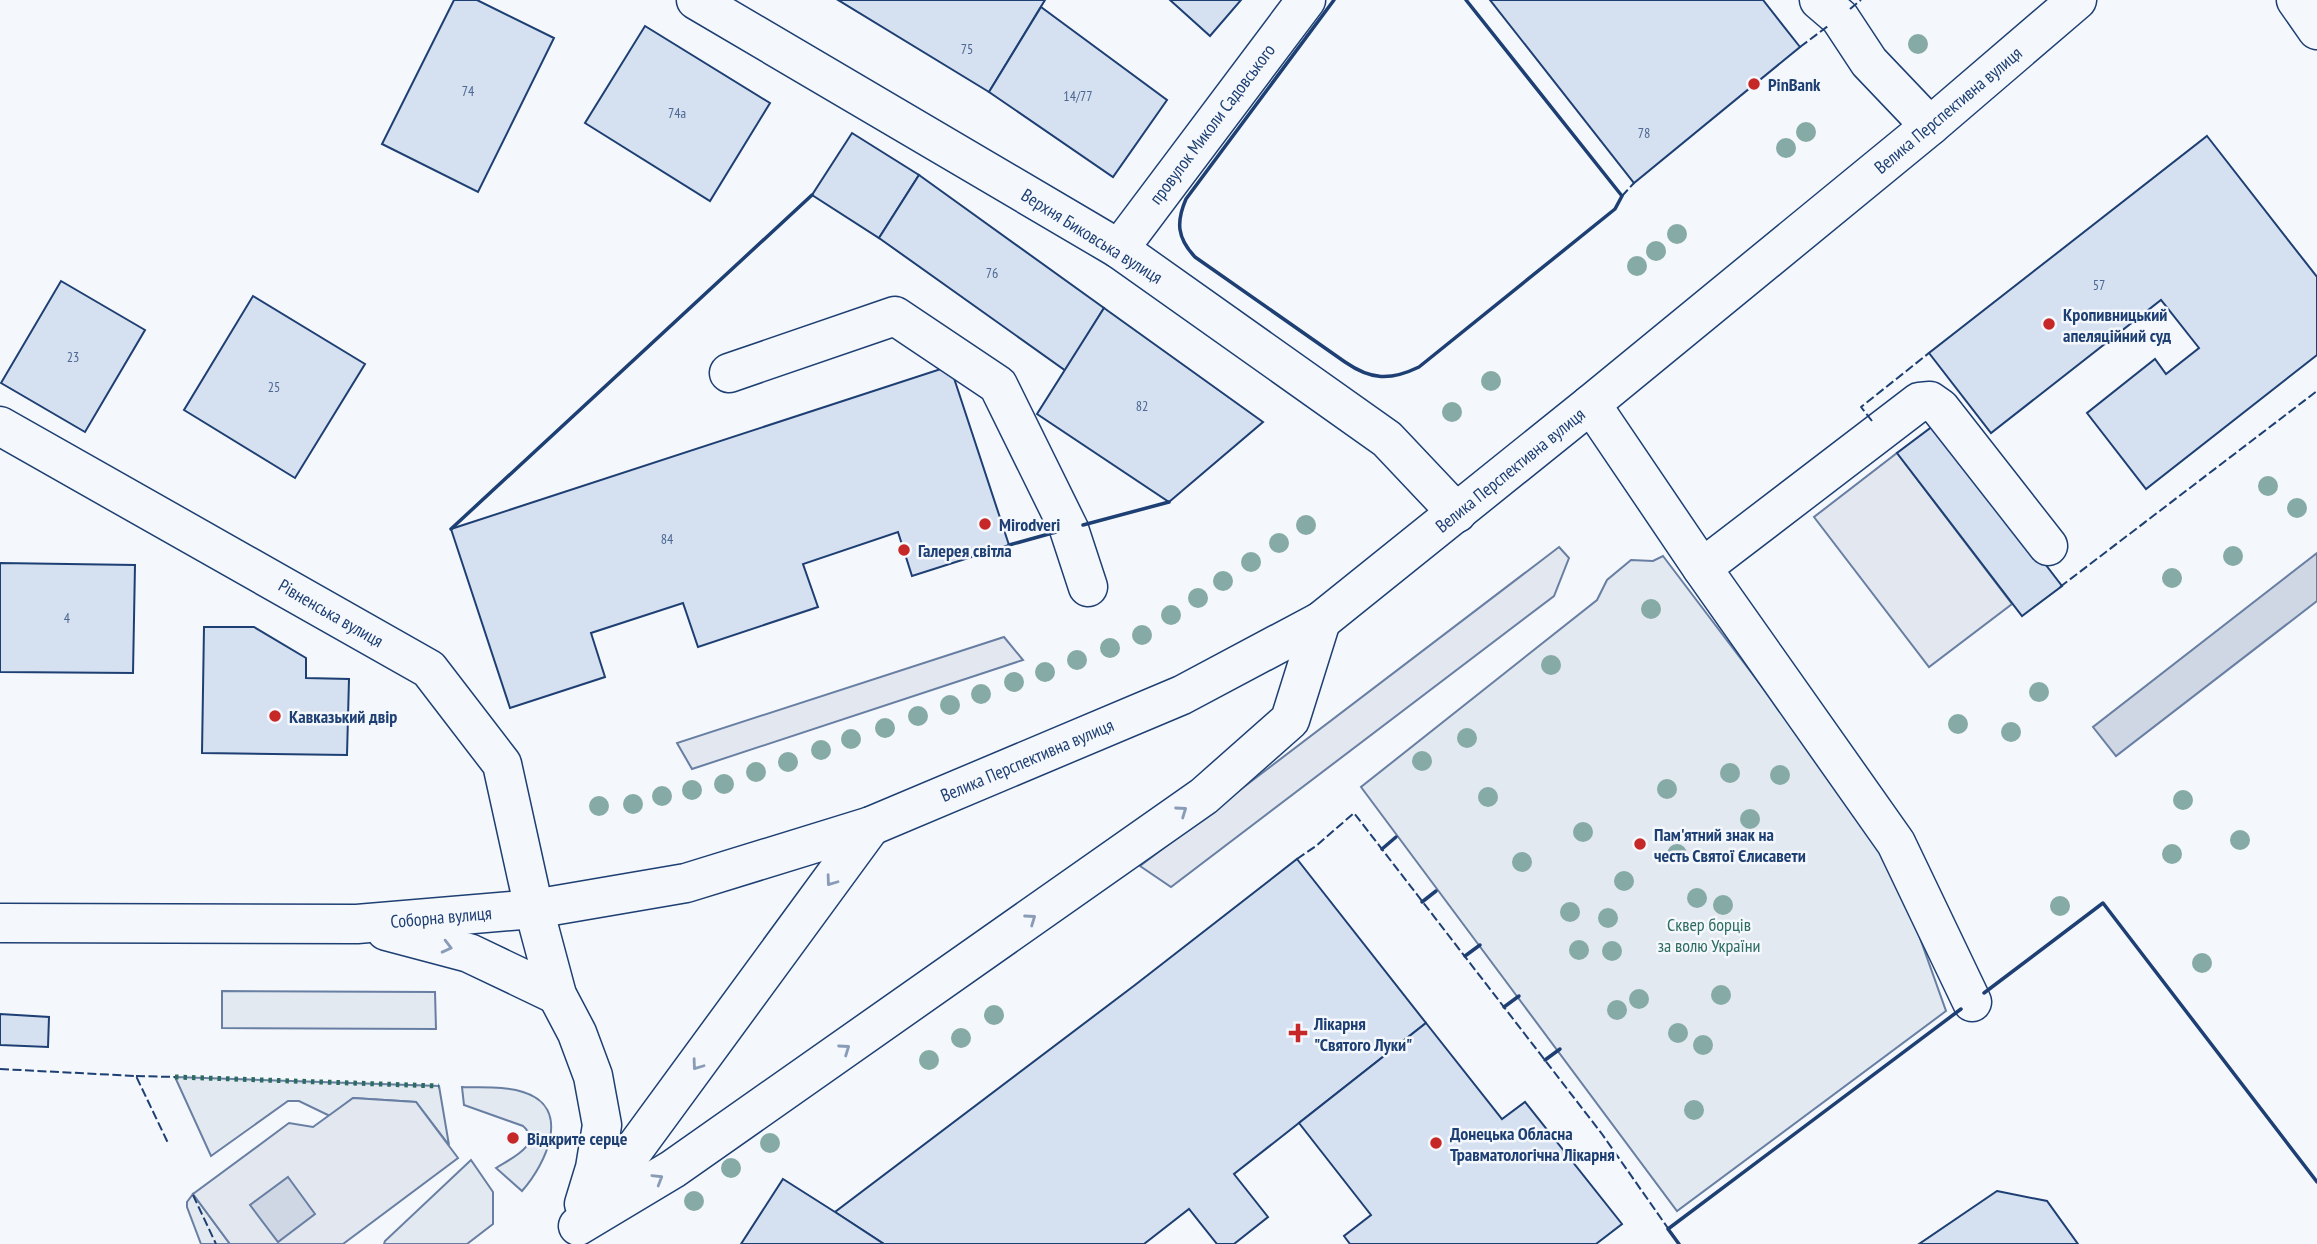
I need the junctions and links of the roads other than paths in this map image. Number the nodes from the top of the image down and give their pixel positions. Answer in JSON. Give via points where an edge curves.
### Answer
{"nodes":[{"id":1,"x":696,"y":0,"type":"edge"},
{"id":2,"x":1306,"y":0,"type":"edge"},
{"id":3,"x":1819,"y":0,"type":"edge"},
{"id":4,"x":2077,"y":0,"type":"edge"},
{"id":5,"x":2296,"y":0,"type":"edge"},
{"id":6,"x":2317,"y":30,"type":"edge"},
{"id":7,"x":1930,"y":126,"type":"junction"},
{"id":8,"x":1119,"y":249,"type":"junction"},
{"id":9,"x":729,"y":373,"type":"dead end"},
{"id":10,"x":1591,"y":404,"type":"junction"},
{"id":11,"x":0,"y":426,"type":"edge"},
{"id":12,"x":1457,"y":513,"type":"junction"},
{"id":13,"x":2048,"y":546,"type":"dead end"},
{"id":14,"x":1702,"y":568,"type":"junction"},
{"id":15,"x":1088,"y":587,"type":"dead end"},
{"id":16,"x":1321,"y":621,"type":"junction"},
{"id":17,"x":871,"y":826,"type":"junction"},
{"id":18,"x":534,"y":909,"type":"junction"},
{"id":19,"x":0,"y":923,"type":"edge"},
{"id":20,"x":357,"y":924,"type":"junction"},
{"id":21,"x":557,"y":995,"type":"junction"},
{"id":22,"x":1972,"y":1002,"type":"dead end"},
{"id":23,"x":569,"y":1235,"type":"edge"}],
"edges":[{"from":1,"to":8,"type":"main road","name":"Верхня Биковська вулиця"},
{"from":2,"to":8,"type":"main road","name":"провулок Миколи Садовського"},
{"from":3,"to":7,"type":"main road","via":[[1840,18],[1869,62]]},
{"from":4,"to":7,"type":"main road","name":"Велика Перспективна вулиця"},
{"from":5,"to":6,"type":"main road"},
{"from":7,"to":10,"type":"main road","name":"Велика Перспективна вулиця"},
{"from":8,"to":12,"type":"main road","name":"Верхня Биковська вулиця","via":[[1387,439]]},
{"from":9,"to":15,"type":"main road","via":[[895,316],[998,385],[1069,529]]},
{"from":10,"to":12,"type":"main road","name":"Велика Перспективна вулиця"},
{"from":10,"to":14,"type":"main road"},
{"from":11,"to":18,"type":"main road","name":"Рівненська вулиця","via":[[429,669],[502,764]]},
{"from":12,"to":16,"type":"main road","name":"Велика Перспективна вулиця"},
{"from":13,"to":14,"type":"main road","via":[[1930,401],[1919,402]]},
{"from":14,"to":22,"type":"main road","via":[[1896,843]]},
{"from":16,"to":17,"type":"main road","name":"Велика Перспективна вулиця","via":[[1182,695]]},
{"from":23,"to":16,"type":"main road","one_way":true,"via":[[673,1169],[1204,796],[1290,720]]},
{"from":17,"to":18,"type":"main road","name":"Соборна вулиця","via":[[686,883]]},
{"from":17,"to":23,"type":"main road","one_way":true},
{"from":18,"to":20,"type":"main road","name":"Соборна вулиця"},
{"from":18,"to":21,"type":"main road","name":"Рівненська вулиця"},
{"from":19,"to":20,"type":"main road","name":"Соборна вулиця"},
{"from":20,"to":21,"type":"main road","one_way":true,"via":[[469,953]]},
{"from":21,"to":23,"type":"main road","name":"Рівненська вулиця","via":[[593,1076],[602,1125],[595,1168]]}]}
